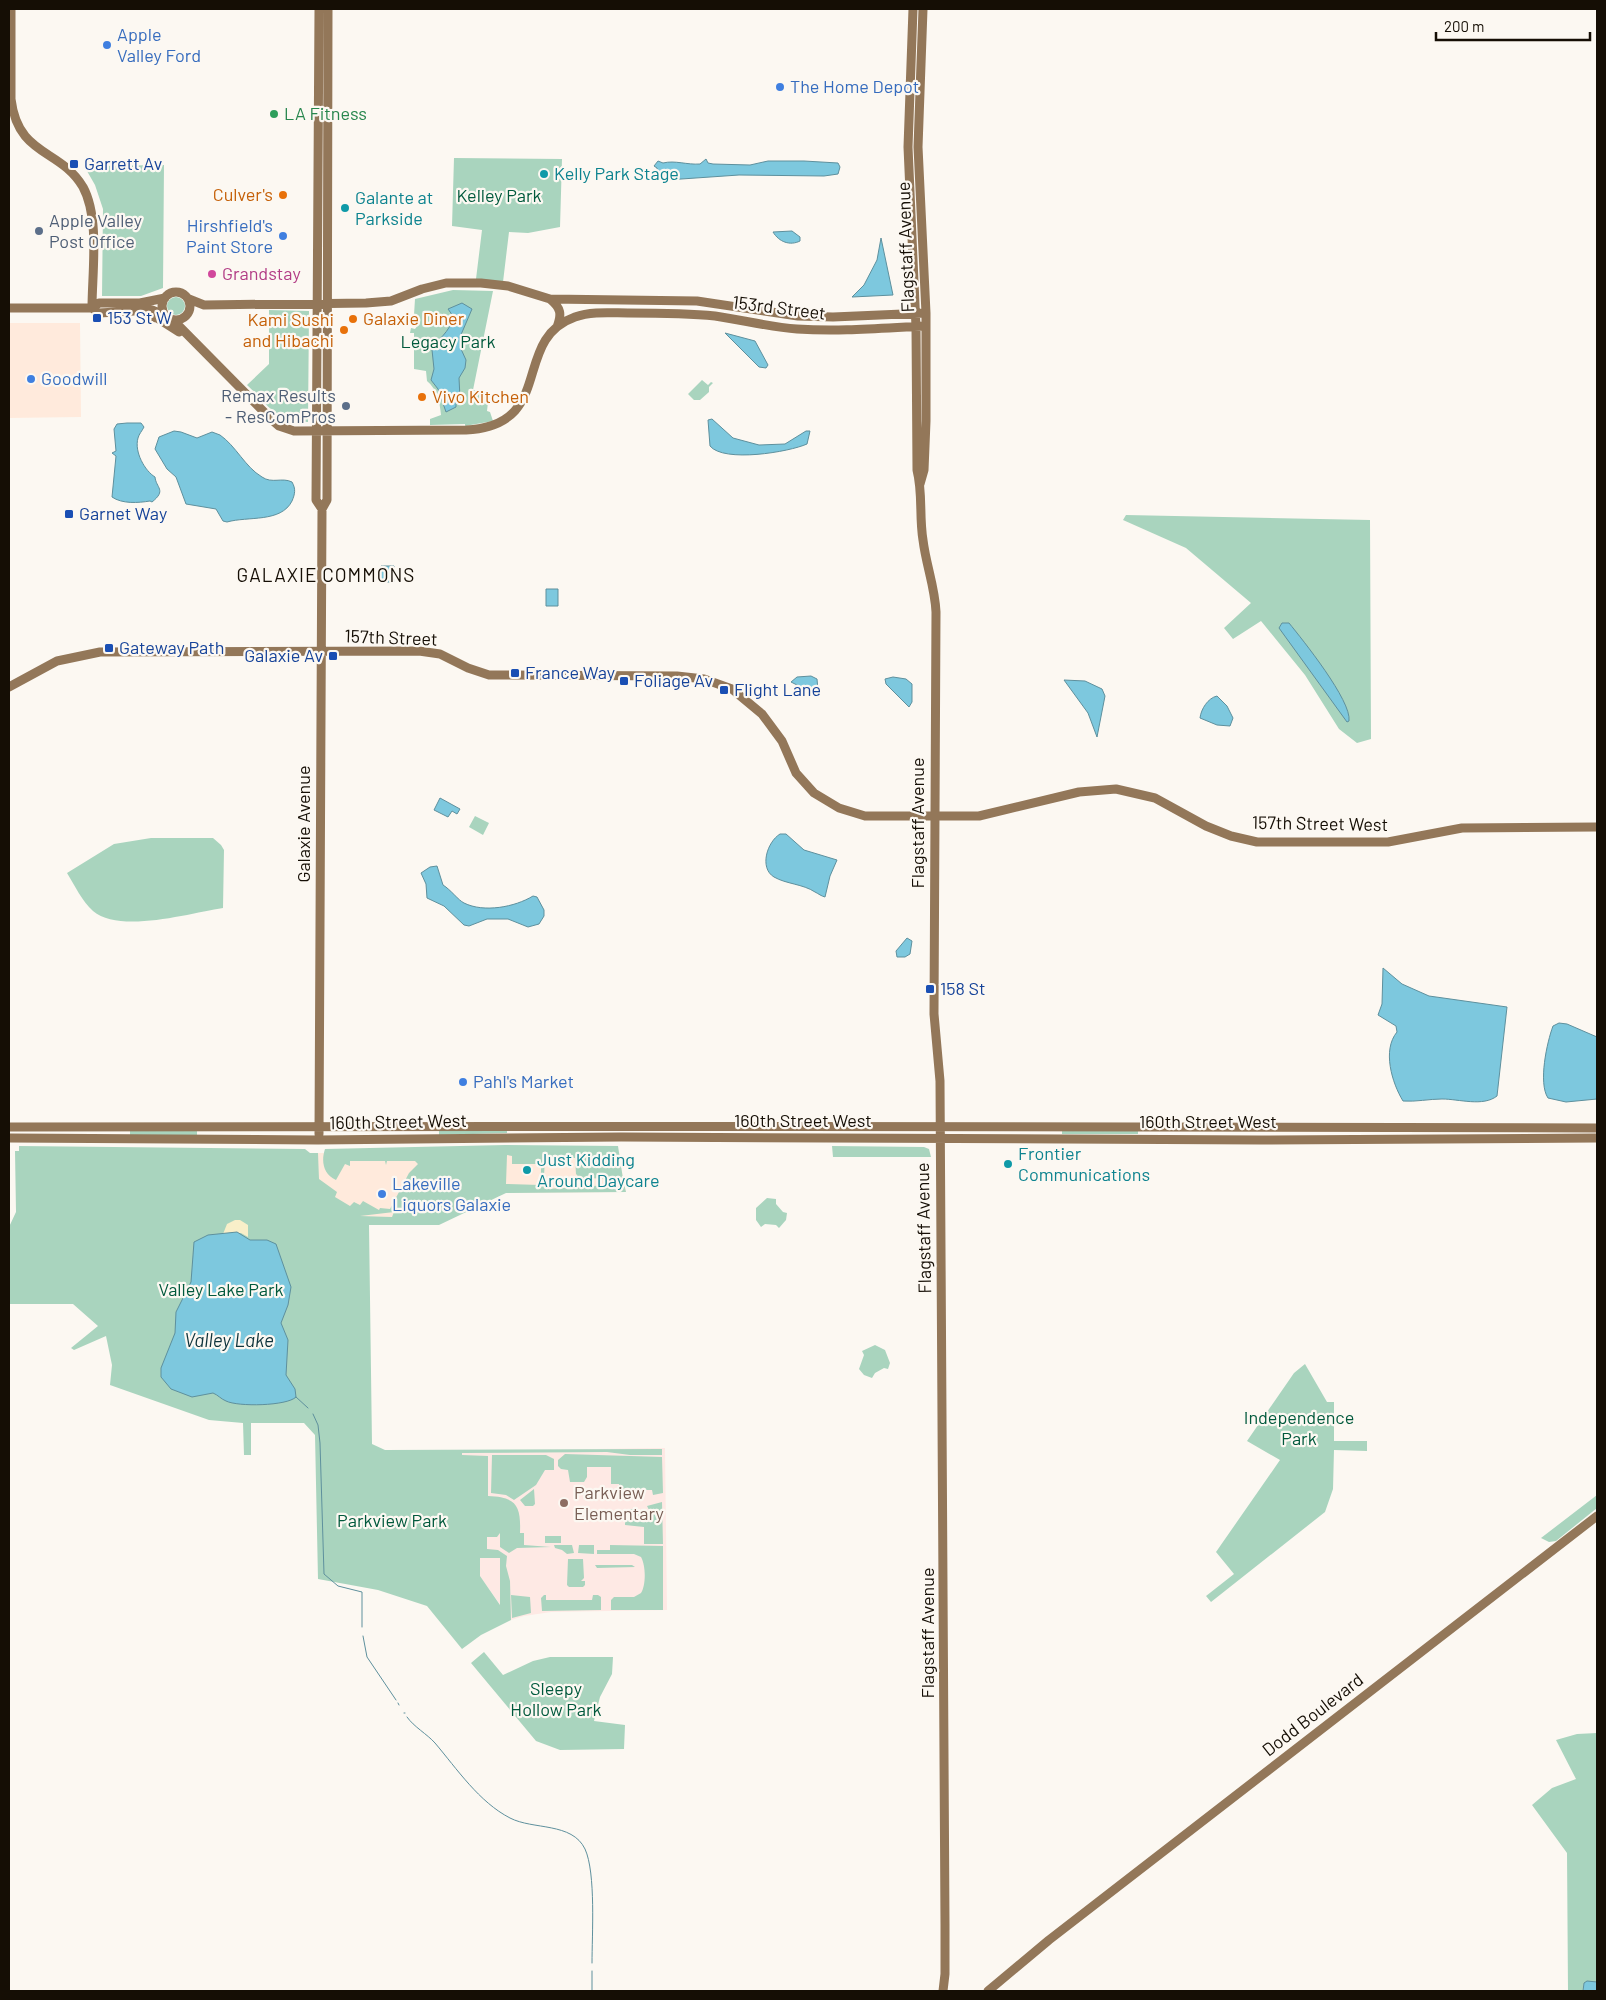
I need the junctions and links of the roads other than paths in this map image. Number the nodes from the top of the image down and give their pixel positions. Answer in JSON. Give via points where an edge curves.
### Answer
{"nodes":[{"id":1,"x":11,"y":9,"type":"edge"},
{"id":2,"x":319,"y":9,"type":"edge"},
{"id":3,"x":328,"y":9,"type":"edge"},
{"id":4,"x":914,"y":9,"type":"edge"},
{"id":5,"x":923,"y":9,"type":"edge"},
{"id":6,"x":165,"y":298,"type":"junction"},
{"id":7,"x":189,"y":299,"type":"junction"},
{"id":8,"x":550,"y":299,"type":"junction"},
{"id":9,"x":318,"y":303,"type":"junction"},
{"id":10,"x":328,"y":303,"type":"junction"},
{"id":11,"x":9,"y":308,"type":"edge"},
{"id":12,"x":92,"y":308,"type":"junction"},
{"id":13,"x":129,"y":313,"type":"junction"},
{"id":14,"x":916,"y":313,"type":"junction"},
{"id":15,"x":926,"y":313,"type":"junction"},
{"id":16,"x":170,"y":318,"type":"junction"},
{"id":17,"x":926,"y":326,"type":"junction"},
{"id":18,"x":557,"y":327,"type":"junction"},
{"id":19,"x":916,"y":327,"type":"junction"},
{"id":20,"x":196,"y":344,"type":"junction"},
{"id":21,"x":328,"y":430,"type":"junction"},
{"id":22,"x":316,"y":431,"type":"junction"},
{"id":23,"x":920,"y":484,"type":"junction"},
{"id":24,"x":322,"y":509,"type":"junction"},
{"id":25,"x":321,"y":651,"type":"junction"},
{"id":26,"x":9,"y":686,"type":"edge"},
{"id":27,"x":935,"y":816,"type":"junction"},
{"id":28,"x":1597,"y":827,"type":"edge"},
{"id":29,"x":940,"y":1126,"type":"junction"},
{"id":30,"x":9,"y":1127,"type":"edge"},
{"id":31,"x":319,"y":1128,"type":"junction"},
{"id":32,"x":1597,"y":1128,"type":"edge"},
{"id":33,"x":939,"y":1137,"type":"junction"},
{"id":34,"x":9,"y":1138,"type":"edge"},
{"id":35,"x":1597,"y":1138,"type":"edge"},
{"id":36,"x":318,"y":1140,"type":"junction"},
{"id":37,"x":1597,"y":1516,"type":"edge"},
{"id":38,"x":1049,"y":1940,"type":"junction"},
{"id":39,"x":945,"y":1974,"type":"junction"},
{"id":40,"x":943,"y":1991,"type":"edge"},
{"id":41,"x":949,"y":1991,"type":"edge"},
{"id":42,"x":981,"y":1991,"type":"edge"},
{"id":43,"x":988,"y":1991,"type":"edge"}],
"edges":[{"from":1,"to":12,"type":"street","via":[[11,94],[17,124],[36,149],[71,172],[88,198],[92,220]]},
{"from":2,"to":9,"type":"street","name":"Galaxie Avenue"},
{"from":3,"to":10,"type":"street","name":"Galaxie Avenue"},
{"from":4,"to":14,"type":"street","name":"Flagstaff Avenue","via":[[908,147]]},
{"from":5,"to":15,"type":"street","name":"Flagstaff Avenue","via":[[918,147]]},
{"from":6,"to":7,"type":"street","via":[[177,291]]},
{"from":6,"to":12,"type":"street","via":[[140,303],[99,303]]},
{"from":6,"to":16,"type":"street","via":[[162,305]]},
{"from":7,"to":9,"type":"street","name":"153rd Street","via":[[204,305]]},
{"from":7,"to":16,"type":"street","via":[[191,308],[186,316]]},
{"from":8,"to":10,"type":"street","name":"153rd Street","via":[[499,284],[458,283],[433,286],[383,302]]},
{"from":8,"to":14,"type":"street","name":"153rd Street","via":[[708,302],[804,316]]},
{"from":8,"to":18,"type":"street","via":[[560,309]]},
{"from":9,"to":10,"type":"street","name":"153rd Street"},
{"from":9,"to":22,"type":"street","name":"Galaxie Avenue"},
{"from":10,"to":21,"type":"street","name":"Galaxie Avenue"},
{"from":11,"to":12,"type":"street"},
{"from":12,"to":13,"type":"street","via":[[99,312]]},
{"from":13,"to":16,"type":"street","via":[[152,310]]},
{"from":13,"to":20,"type":"street","via":[[157,318]]},
{"from":14,"to":15,"type":"street","name":"153rd Street"},
{"from":14,"to":19,"type":"street","name":"Flagstaff Avenue"},
{"from":15,"to":17,"type":"street","name":"Flagstaff Avenue"},
{"from":16,"to":20,"type":"street"},
{"from":17,"to":19,"type":"street","name":"153rd Street"},
{"from":17,"to":23,"type":"street","name":"Flagstaff Avenue","via":[[924,470]]},
{"from":18,"to":19,"type":"street","name":"153rd Street","via":[[583,315],[629,313],[693,314],[803,330]]},
{"from":18,"to":21,"type":"street","via":[[540,350],[526,395],[511,414],[498,423],[466,430]]},
{"from":19,"to":23,"type":"street","name":"Flagstaff Avenue","via":[[917,470]]},
{"from":20,"to":22,"type":"street","via":[[279,426],[294,432]]},
{"from":21,"to":22,"type":"street"},
{"from":21,"to":24,"type":"street","name":"Galaxie Avenue","via":[[327,500]]},
{"from":22,"to":24,"type":"street","name":"Galaxie Avenue","via":[[316,500]]},
{"from":23,"to":27,"type":"street","name":"Flagstaff Avenue","via":[[923,540],[935,600]]},
{"from":24,"to":25,"type":"street","name":"Galaxie Avenue"},
{"from":25,"to":26,"type":"street","via":[[94,652],[57,661]]},
{"from":25,"to":27,"type":"street","name":"157th Street","via":[[430,652],[489,675],[677,676],[711,681],[732,689],[762,714],[782,741],[802,780],[830,804],[865,816]]},
{"from":25,"to":31,"type":"street","name":"Galaxie Avenue"},
{"from":27,"to":28,"type":"street","name":"157th Street West","via":[[988,815],[1079,792],[1116,789],[1155,798],[1210,828],[1257,842],[1388,842],[1470,827]]},
{"from":27,"to":29,"type":"street","name":"Flagstaff Avenue","via":[[934,1024],[940,1081]]},
{"from":29,"to":31,"type":"street","name":"160th Street West"},
{"from":29,"to":32,"type":"street","name":"160th Street West"},
{"from":29,"to":33,"type":"street","name":"Flagstaff Avenue"},
{"from":30,"to":31,"type":"street","name":"160th Street West"},
{"from":31,"to":36,"type":"street","name":"Galaxie Avenue"},
{"from":33,"to":35,"type":"street","name":"160th Street West","via":[[1261,1140]]},
{"from":33,"to":36,"type":"street","name":"160th Street West"},
{"from":33,"to":39,"type":"street","name":"Flagstaff Avenue"},
{"from":34,"to":36,"type":"street","name":"160th Street West"},
{"from":37,"to":38,"type":"street","name":"Dodd Boulevard"},
{"from":38,"to":42,"type":"street","name":"Dodd Boulevard","via":[[1010,1965]]},
{"from":38,"to":43,"type":"street","name":"Dodd Boulevard"},
{"from":39,"to":40,"type":"street","name":"Flagstaff Avenue"},
{"from":39,"to":41,"type":"street","name":"Flagstaff Avenue"}]}
